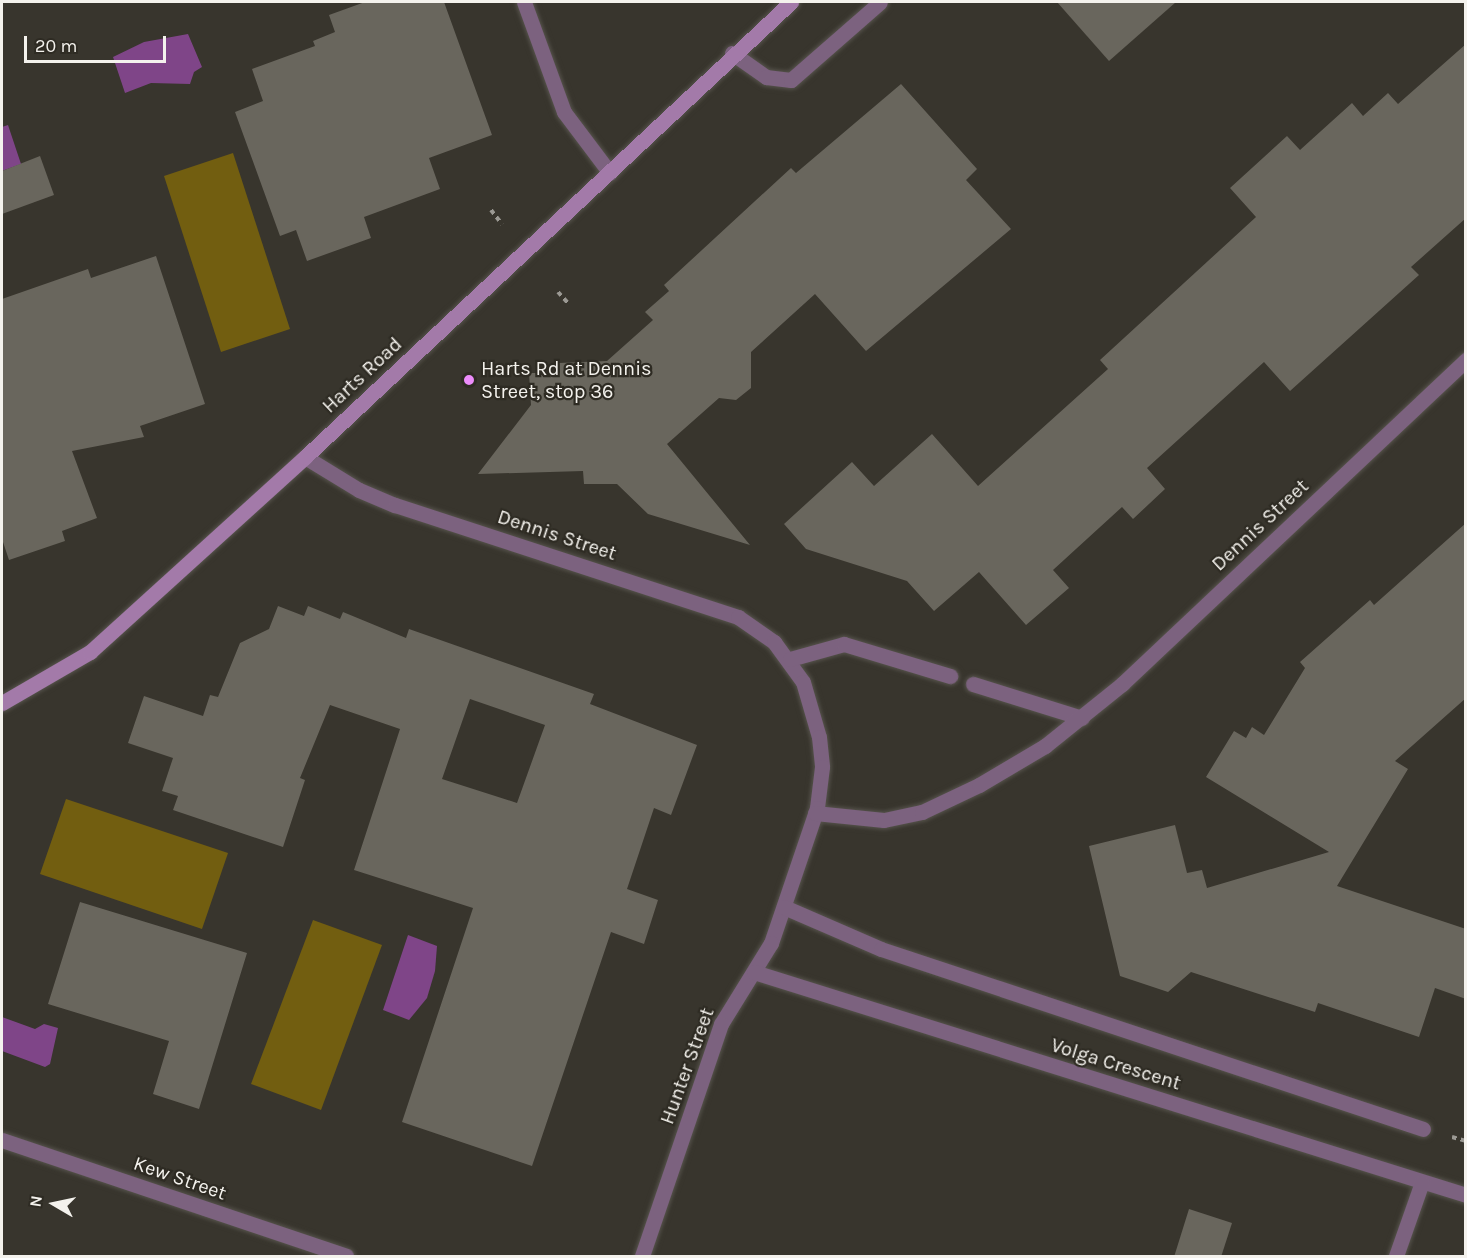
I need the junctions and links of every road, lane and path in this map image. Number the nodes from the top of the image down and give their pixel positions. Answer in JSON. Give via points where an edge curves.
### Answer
{"nodes":[{"id":1,"x":524,"y":2,"type":"edge"},
{"id":2,"x":791,"y":2,"type":"edge"},
{"id":3,"x":880,"y":2,"type":"edge"},
{"id":4,"x":732,"y":53,"type":"junction"},
{"id":5,"x":610,"y":173,"type":"junction"},
{"id":6,"x":491,"y":210,"type":"dead end"},
{"id":7,"x":502,"y":224,"type":"dead end"},
{"id":8,"x":558,"y":292,"type":"dead end"},
{"id":9,"x":568,"y":303,"type":"dead end"},
{"id":10,"x":1466,"y":360,"type":"edge"},
{"id":11,"x":305,"y":458,"type":"junction"},
{"id":12,"x":790,"y":659,"type":"junction"},
{"id":13,"x":950,"y":676,"type":"dead end"},
{"id":14,"x":973,"y":684,"type":"dead end"},
{"id":15,"x":2,"y":703,"type":"edge"},
{"id":16,"x":1082,"y":718,"type":"junction"},
{"id":17,"x":815,"y":813,"type":"junction"},
{"id":18,"x":810,"y":830,"type":"joint"},
{"id":19,"x":784,"y":907,"type":"junction"},
{"id":20,"x":754,"y":972,"type":"junction"},
{"id":21,"x":1423,"y":1129,"type":"dead end"},
{"id":22,"x":2,"y":1140,"type":"edge"},
{"id":23,"x":1422,"y":1182,"type":"junction"},
{"id":24,"x":1466,"y":1195,"type":"edge"},
{"id":25,"x":346,"y":1257,"type":"edge"},
{"id":26,"x":642,"y":1257,"type":"edge"},
{"id":27,"x":1396,"y":1257,"type":"edge"}],
"edges":[{"from":1,"to":5,"type":"street","via":[[564,112]]},
{"from":2,"to":4,"type":"street","name":"Harts Road"},
{"from":3,"to":4,"type":"street","via":[[791,80],[766,77]]},
{"from":4,"to":5,"type":"street","name":"Harts Road"},
{"from":5,"to":11,"type":"street","name":"Harts Road"},
{"from":6,"to":7,"type":"path"},
{"from":8,"to":9,"type":"path"},
{"from":10,"to":16,"type":"street","name":"Dennis Street"},
{"from":11,"to":12,"type":"street","name":"Dennis Street","via":[[359,490],[395,504],[738,617],[768,635]]},
{"from":11,"to":15,"type":"street","name":"Harts Road","via":[[90,652]]},
{"from":12,"to":13,"type":"street","via":[[843,644]]},
{"from":12,"to":17,"type":"street","name":"Dennis Street","via":[[803,682],[817,724],[822,767]]},
{"from":14,"to":16,"type":"street"},
{"from":16,"to":17,"type":"street","name":"Dennis Street","via":[[1027,758],[933,808],[884,820]]},
{"from":17,"to":18,"type":"street","name":"Dennis Street"},
{"from":18,"to":19,"type":"street","name":"Hunter Street"},
{"from":19,"to":20,"type":"street","name":"Hunter Street"},
{"from":19,"to":21,"type":"street","name":"Volga Crescent","via":[[881,949]]},
{"from":20,"to":23,"type":"street","name":"Volga Crescent"},
{"from":20,"to":26,"type":"street","name":"Hunter Street","via":[[721,1024]]},
{"from":22,"to":25,"type":"street","name":"Kew Street"},
{"from":23,"to":24,"type":"street","name":"Volga Crescent"},
{"from":23,"to":27,"type":"street"}]}
